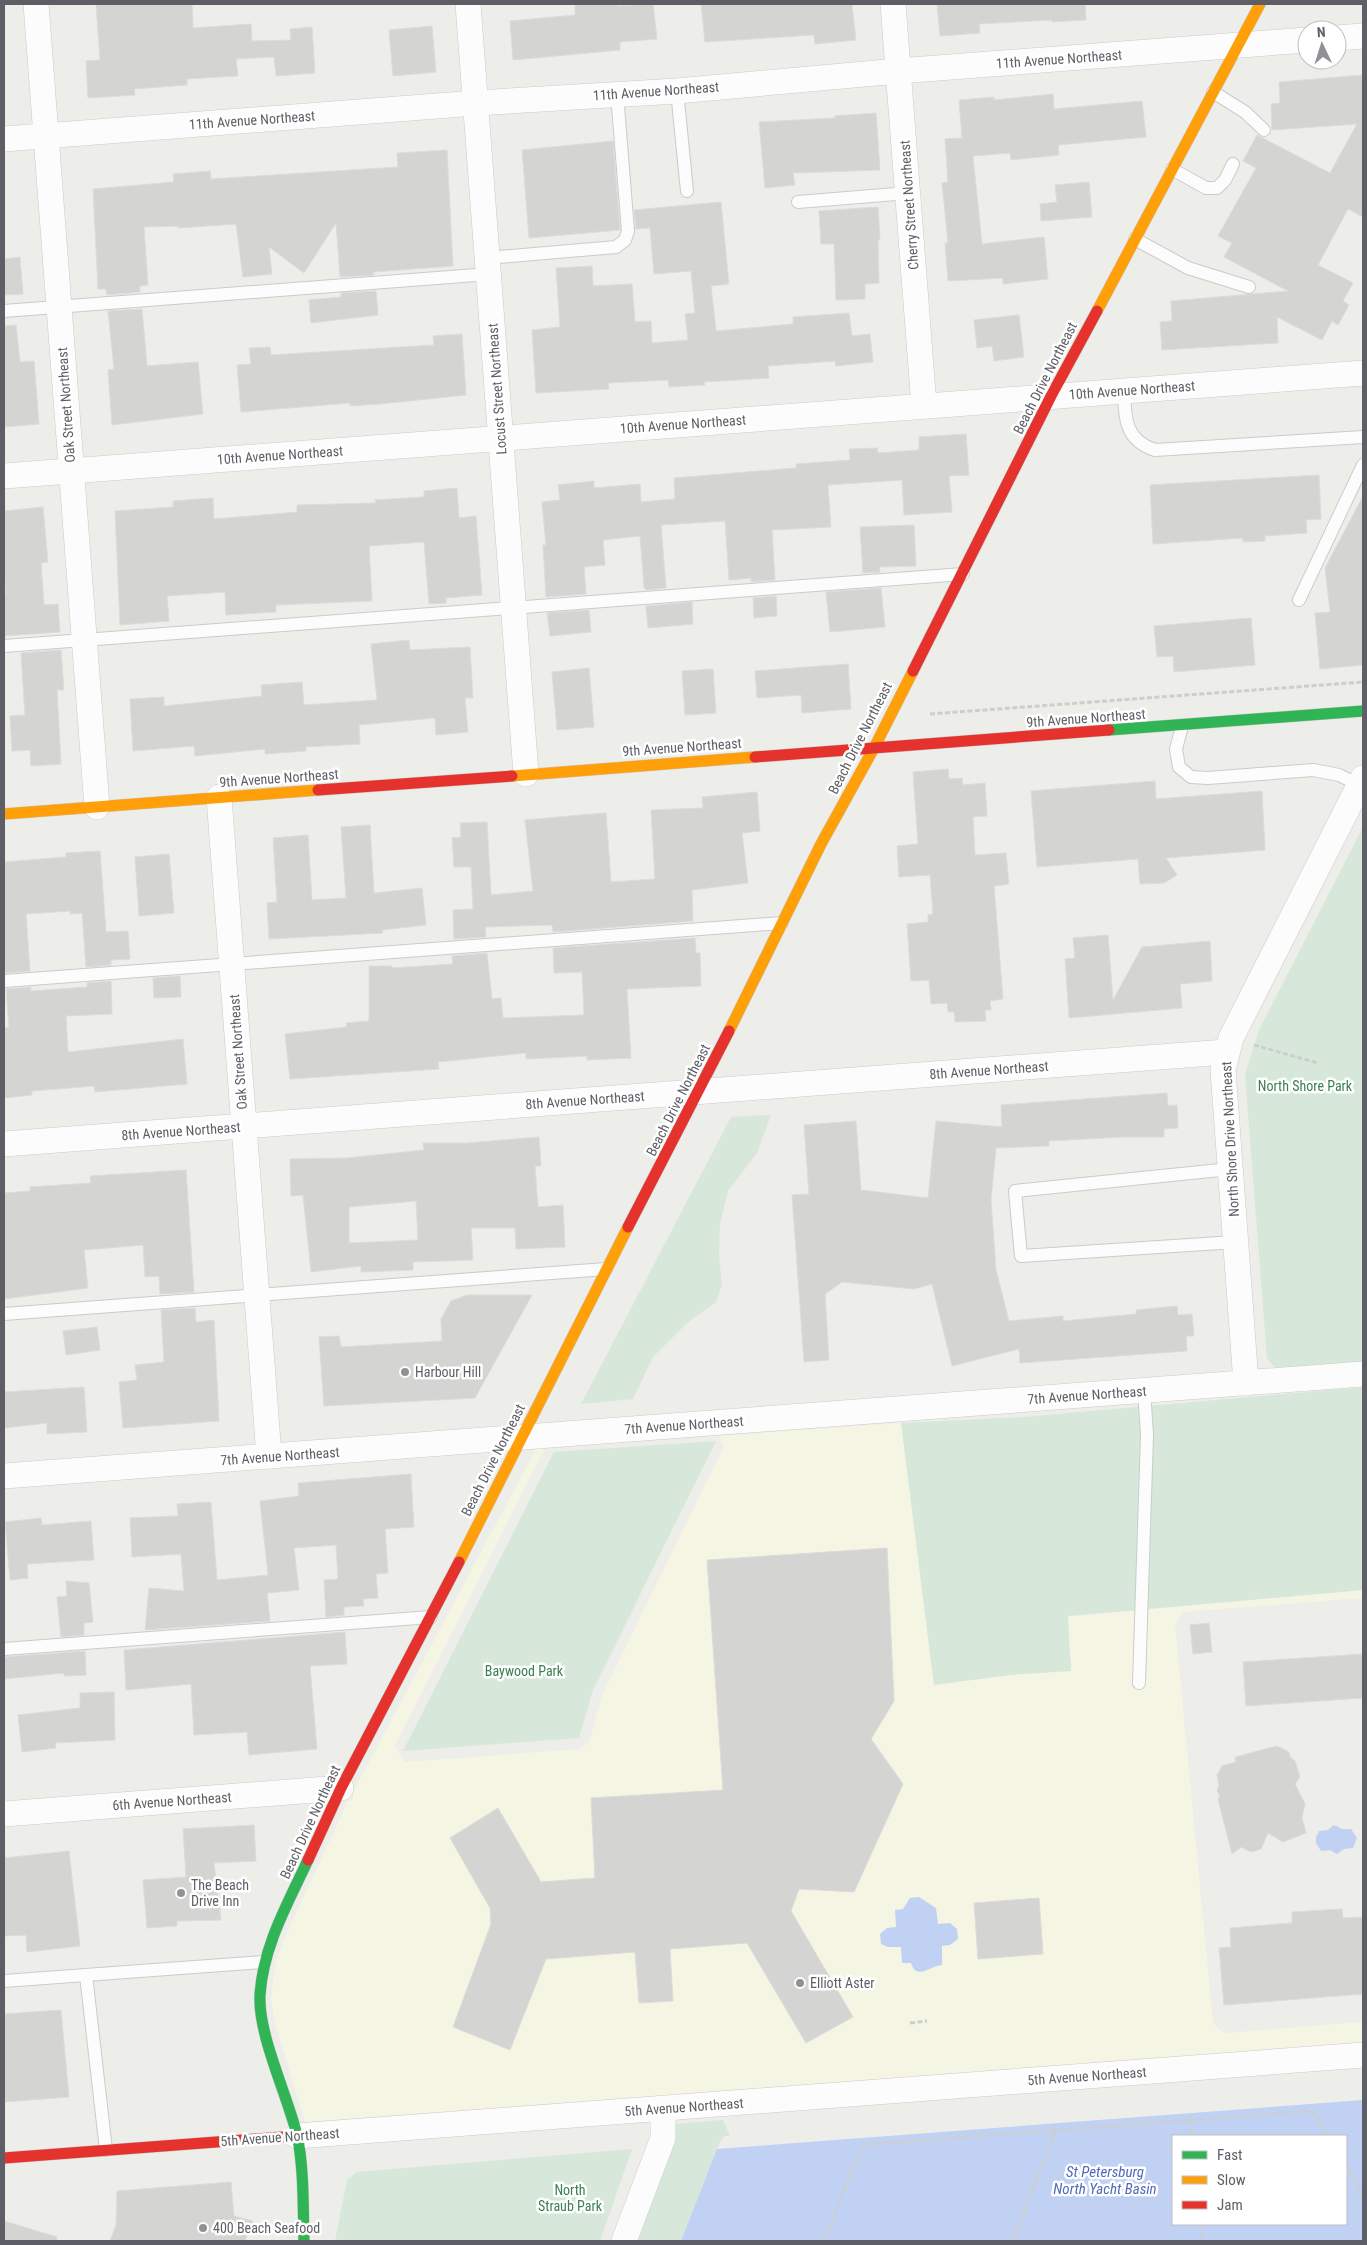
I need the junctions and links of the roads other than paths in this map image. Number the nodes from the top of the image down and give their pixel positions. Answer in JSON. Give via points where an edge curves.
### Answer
{"nodes":[{"id":1,"x":36,"y":4,"type":"edge"},
{"id":2,"x":468,"y":4,"type":"edge"},
{"id":3,"x":893,"y":4,"type":"edge"},
{"id":4,"x":1260,"y":4,"type":"edge"},
{"id":5,"x":1363,"y":36,"type":"edge"},
{"id":6,"x":1347,"y":37,"type":"edge"},
{"id":7,"x":1297,"y":41,"type":"edge"},
{"id":8,"x":1238,"y":46,"type":"junction"},
{"id":9,"x":898,"y":71,"type":"junction"},
{"id":10,"x":678,"y":90,"type":"junction"},
{"id":11,"x":1213,"y":92,"type":"junction"},
{"id":12,"x":617,"y":94,"type":"junction"},
{"id":13,"x":476,"y":103,"type":"junction"},
{"id":14,"x":1264,"y":130,"type":"dead end"},
{"id":15,"x":46,"y":135,"type":"junction"},
{"id":16,"x":4,"y":139,"type":"edge"},
{"id":17,"x":1233,"y":164,"type":"dead end"},
{"id":18,"x":1172,"y":169,"type":"junction"},
{"id":19,"x":687,"y":191,"type":"dead end"},
{"id":20,"x":908,"y":193,"type":"junction"},
{"id":21,"x":798,"y":202,"type":"dead end"},
{"id":22,"x":1135,"y":239,"type":"junction"},
{"id":23,"x":488,"y":266,"type":"junction"},
{"id":24,"x":1249,"y":287,"type":"dead end"},
{"id":25,"x":59,"y":307,"type":"junction"},
{"id":26,"x":4,"y":311,"type":"edge"},
{"id":27,"x":1363,"y":373,"type":"edge"},
{"id":28,"x":1124,"y":391,"type":"junction"},
{"id":29,"x":1051,"y":396,"type":"junction"},
{"id":30,"x":924,"y":406,"type":"junction"},
{"id":31,"x":1363,"y":437,"type":"edge"},
{"id":32,"x":501,"y":438,"type":"junction"},
{"id":33,"x":1363,"y":465,"type":"edge"},
{"id":34,"x":71,"y":470,"type":"junction"},
{"id":35,"x":4,"y":476,"type":"edge"},
{"id":36,"x":963,"y":574,"type":"junction"},
{"id":37,"x":1299,"y":600,"type":"dead end"},
{"id":38,"x":514,"y":608,"type":"junction"},
{"id":39,"x":84,"y":640,"type":"junction"},
{"id":40,"x":4,"y":646,"type":"edge"},
{"id":41,"x":1363,"y":711,"type":"edge"},
{"id":42,"x":1182,"y":726,"type":"junction"},
{"id":43,"x":874,"y":748,"type":"junction"},
{"id":44,"x":526,"y":774,"type":"junction"},
{"id":45,"x":1361,"y":781,"type":"edge"},
{"id":46,"x":219,"y":797,"type":"junction"},
{"id":47,"x":97,"y":806,"type":"junction"},
{"id":48,"x":4,"y":814,"type":"edge"},
{"id":49,"x":782,"y":923,"type":"junction"},
{"id":50,"x":231,"y":964,"type":"junction"},
{"id":51,"x":4,"y":981,"type":"edge"},
{"id":52,"x":1228,"y":1045,"type":"junction"},
{"id":53,"x":699,"y":1092,"type":"junction"},
{"id":54,"x":244,"y":1126,"type":"junction"},
{"id":55,"x":4,"y":1144,"type":"edge"},
{"id":56,"x":1230,"y":1169,"type":"junction"},
{"id":57,"x":1236,"y":1242,"type":"junction"},
{"id":58,"x":606,"y":1269,"type":"junction"},
{"id":59,"x":256,"y":1296,"type":"junction"},
{"id":60,"x":4,"y":1314,"type":"edge"},
{"id":61,"x":1363,"y":1374,"type":"edge"},
{"id":62,"x":1246,"y":1383,"type":"junction"},
{"id":63,"x":1144,"y":1390,"type":"junction"},
{"id":64,"x":522,"y":1437,"type":"junction"},
{"id":65,"x":269,"y":1456,"type":"junction"},
{"id":66,"x":4,"y":1476,"type":"edge"},
{"id":67,"x":431,"y":1617,"type":"junction"},
{"id":68,"x":4,"y":1649,"type":"edge"},
{"id":69,"x":1139,"y":1683,"type":"dead end"},
{"id":70,"x":341,"y":1788,"type":"junction"},
{"id":71,"x":4,"y":1814,"type":"edge"},
{"id":72,"x":264,"y":1962,"type":"junction"},
{"id":73,"x":86,"y":1975,"type":"junction"},
{"id":74,"x":4,"y":1981,"type":"edge"},
{"id":75,"x":1363,"y":2055,"type":"edge"},
{"id":76,"x":663,"y":2109,"type":"junction"},
{"id":77,"x":297,"y":2136,"type":"junction"},
{"id":78,"x":106,"y":2150,"type":"junction"},
{"id":79,"x":4,"y":2158,"type":"edge"},
{"id":80,"x":304,"y":2241,"type":"edge"},
{"id":81,"x":624,"y":2241,"type":"edge"}],
"edges":[{"from":1,"to":15,"type":"street","name":"Oak Street Northeast"},
{"from":2,"to":13,"type":"street","name":"Locust Street Northeast"},
{"from":3,"to":9,"type":"street","name":"Cherry Street Northeast"},
{"from":4,"to":8,"type":"street","name":"Beach Drive Northeast"},
{"from":5,"to":6,"type":"street"},
{"from":7,"to":8,"type":"street","name":"11th Avenue Northeast"},
{"from":8,"to":9,"type":"street","name":"11th Avenue Northeast"},
{"from":8,"to":11,"type":"street","name":"Beach Drive Northeast"},
{"from":9,"to":10,"type":"street","name":"11th Avenue Northeast"},
{"from":9,"to":20,"type":"street","name":"Cherry Street Northeast"},
{"from":10,"to":12,"type":"street","name":"11th Avenue Northeast"},
{"from":10,"to":19,"type":"lane"},
{"from":11,"to":14,"type":"lane","via":[[1245,112]]},
{"from":11,"to":18,"type":"street","name":"Beach Drive Northeast"},
{"from":12,"to":13,"type":"street","name":"11th Avenue Northeast"},
{"from":12,"to":23,"type":"lane","via":[[628,231],[626,240],[616,247]]},
{"from":13,"to":15,"type":"street","name":"11th Avenue Northeast"},
{"from":13,"to":23,"type":"street","name":"Locust Street Northeast"},
{"from":15,"to":16,"type":"street","name":"11th Avenue Northeast"},
{"from":15,"to":25,"type":"street","name":"Oak Street Northeast"},
{"from":17,"to":18,"type":"lane","via":[[1217,188],[1206,188]]},
{"from":18,"to":22,"type":"street","name":"Beach Drive Northeast"},
{"from":20,"to":21,"type":"lane"},
{"from":20,"to":30,"type":"street","name":"Cherry Street Northeast"},
{"from":22,"to":24,"type":"lane","via":[[1188,268]]},
{"from":22,"to":29,"type":"street","name":"Beach Drive Northeast"},
{"from":23,"to":25,"type":"lane"},
{"from":23,"to":32,"type":"street","name":"Locust Street Northeast"},
{"from":25,"to":26,"type":"lane"},
{"from":25,"to":34,"type":"street","name":"Oak Street Northeast"},
{"from":27,"to":28,"type":"street","name":"10th Avenue Northeast"},
{"from":28,"to":29,"type":"street","name":"10th Avenue Northeast"},
{"from":28,"to":31,"type":"lane","via":[[1129,432],[1142,446],[1155,450]]},
{"from":29,"to":30,"type":"street","name":"10th Avenue Northeast"},
{"from":29,"to":36,"type":"street","name":"Beach Drive Northeast"},
{"from":30,"to":32,"type":"street","name":"10th Avenue Northeast"},
{"from":32,"to":34,"type":"street","name":"10th Avenue Northeast"},
{"from":32,"to":38,"type":"street","name":"Locust Street Northeast"},
{"from":33,"to":37,"type":"lane"},
{"from":34,"to":35,"type":"street","name":"10th Avenue Northeast"},
{"from":34,"to":39,"type":"street","name":"Oak Street Northeast"},
{"from":36,"to":38,"type":"lane"},
{"from":36,"to":43,"type":"street","name":"Beach Drive Northeast"},
{"from":38,"to":39,"type":"lane"},
{"from":38,"to":44,"type":"street","name":"Locust Street Northeast"},
{"from":39,"to":40,"type":"lane"},
{"from":39,"to":47,"type":"street","name":"Oak Street Northeast"},
{"from":41,"to":42,"type":"street","name":"9th Avenue Northeast"},
{"from":42,"to":43,"type":"street","name":"9th Avenue Northeast"},
{"from":42,"to":45,"type":"lane","via":[[1176,750],[1179,767],[1190,777],[1313,770]]},
{"from":43,"to":44,"type":"street","name":"9th Avenue Northeast"},
{"from":43,"to":49,"type":"street","name":"Beach Drive Northeast"},
{"from":44,"to":46,"type":"street","name":"9th Avenue Northeast"},
{"from":45,"to":52,"type":"street","name":"North Shore Drive Northeast"},
{"from":46,"to":47,"type":"street","name":"9th Avenue Northeast"},
{"from":46,"to":50,"type":"street","name":"Oak Street Northeast"},
{"from":47,"to":48,"type":"street","name":"9th Avenue Northeast"},
{"from":49,"to":50,"type":"lane"},
{"from":49,"to":53,"type":"street","name":"Beach Drive Northeast"},
{"from":50,"to":51,"type":"lane"},
{"from":50,"to":54,"type":"street","name":"Oak Street Northeast"},
{"from":52,"to":53,"type":"street","name":"8th Avenue Northeast"},
{"from":52,"to":56,"type":"street","name":"North Shore Drive Northeast","via":[[1224,1070]]},
{"from":53,"to":54,"type":"street","name":"8th Avenue Northeast"},
{"from":53,"to":58,"type":"street","name":"Beach Drive Northeast"},
{"from":54,"to":55,"type":"street","name":"8th Avenue Northeast"},
{"from":54,"to":59,"type":"street","name":"Oak Street Northeast"},
{"from":56,"to":57,"type":"street","name":"North Shore Drive Northeast"},
{"from":56,"to":57,"type":"lane","via":[[1015,1190],[1021,1256]]},
{"from":57,"to":62,"type":"street","name":"North Shore Drive Northeast"},
{"from":58,"to":59,"type":"lane"},
{"from":58,"to":64,"type":"street","name":"Beach Drive Northeast"},
{"from":59,"to":60,"type":"lane"},
{"from":59,"to":65,"type":"street","name":"Oak Street Northeast"},
{"from":61,"to":62,"type":"street","name":"7th Avenue Northeast"},
{"from":62,"to":63,"type":"street","name":"7th Avenue Northeast"},
{"from":63,"to":64,"type":"street","name":"7th Avenue Northeast"},
{"from":63,"to":69,"type":"lane","via":[[1147,1435]]},
{"from":64,"to":65,"type":"street","name":"7th Avenue Northeast"},
{"from":64,"to":67,"type":"street","name":"Beach Drive Northeast"},
{"from":65,"to":66,"type":"street","name":"7th Avenue Northeast"},
{"from":67,"to":68,"type":"lane"},
{"from":67,"to":70,"type":"street","name":"Beach Drive Northeast"},
{"from":70,"to":71,"type":"street","name":"6th Avenue Northeast"},
{"from":70,"to":72,"type":"street","name":"Beach Drive Northeast","via":[[272,1936]]},
{"from":72,"to":73,"type":"lane"},
{"from":72,"to":77,"type":"street","name":"Beach Drive Northeast","via":[[260,1998],[263,2024]]},
{"from":73,"to":74,"type":"lane"},
{"from":73,"to":78,"type":"lane"},
{"from":75,"to":76,"type":"street","name":"5th Avenue Northeast"},
{"from":76,"to":77,"type":"street","name":"5th Avenue Northeast"},
{"from":76,"to":81,"type":"street","via":[[663,2138]]},
{"from":77,"to":78,"type":"street","name":"5th Avenue Northeast"},
{"from":77,"to":80,"type":"street","name":"Beach Drive Northeast"},
{"from":78,"to":79,"type":"street","name":"5th Avenue Northeast"}]}
